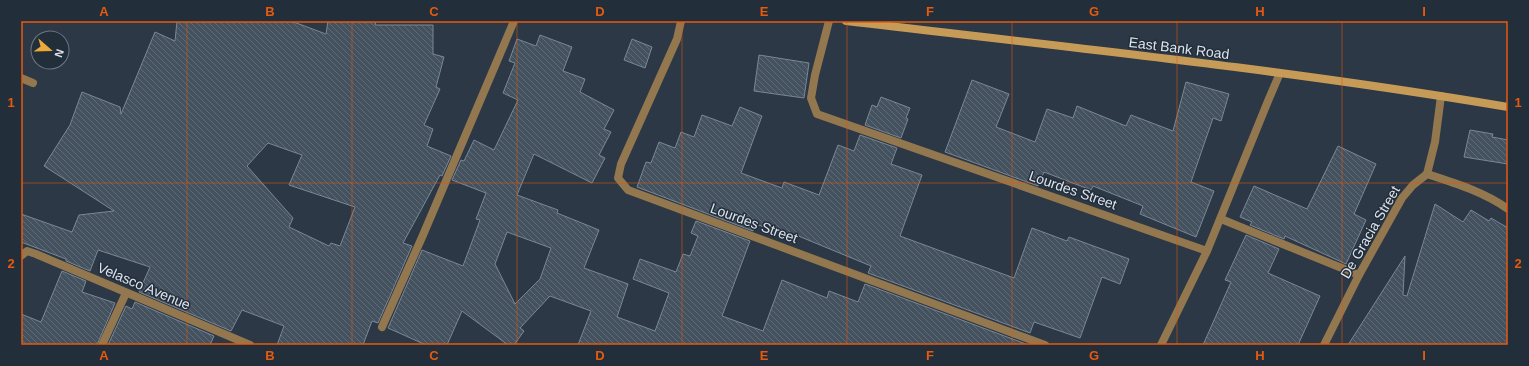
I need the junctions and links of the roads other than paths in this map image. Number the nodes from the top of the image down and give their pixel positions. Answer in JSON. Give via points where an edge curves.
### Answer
{"nodes":[{"id":1,"x":514,"y":21,"type":"edge"},
{"id":2,"x":681,"y":21,"type":"edge"},
{"id":3,"x":829,"y":21,"type":"edge"},
{"id":4,"x":846,"y":21,"type":"edge"},
{"id":5,"x":1280,"y":73,"type":"junction"},
{"id":6,"x":21,"y":78,"type":"edge"},
{"id":7,"x":33,"y":83,"type":"dead end"},
{"id":8,"x":1441,"y":96,"type":"junction"},
{"id":9,"x":1508,"y":107,"type":"edge"},
{"id":10,"x":1427,"y":174,"type":"junction"},
{"id":11,"x":1508,"y":209,"type":"edge"},
{"id":12,"x":1221,"y":219,"type":"junction"},
{"id":13,"x":1207,"y":251,"type":"junction"},
{"id":14,"x":24,"y":254,"type":"edge"},
{"id":15,"x":1359,"y":275,"type":"junction"},
{"id":16,"x":126,"y":293,"type":"junction"},
{"id":17,"x":382,"y":327,"type":"dead end"},
{"id":18,"x":230,"y":341,"type":"edge"},
{"id":19,"x":102,"y":345,"type":"edge"},
{"id":20,"x":250,"y":345,"type":"edge"},
{"id":21,"x":1045,"y":345,"type":"edge"},
{"id":22,"x":1161,"y":345,"type":"edge"},
{"id":23,"x":1324,"y":345,"type":"edge"}],
"edges":[{"from":1,"to":17,"type":"street","via":[[424,235]]},
{"from":2,"to":21,"type":"street","name":"Lourdes Street","via":[[677,39],[621,164],[618,178],[628,190]]},
{"from":3,"to":13,"type":"street","name":"Lourdes Street","via":[[811,98],[817,114]]},
{"from":4,"to":5,"type":"main road","name":"East Bank Road"},
{"from":5,"to":8,"type":"main road","name":"East Bank Road"},
{"from":5,"to":12,"type":"street"},
{"from":6,"to":7,"type":"street"},
{"from":8,"to":9,"type":"main road","name":"East Bank Road"},
{"from":8,"to":10,"type":"street","via":[[1435,142]]},
{"from":10,"to":11,"type":"street","via":[[1460,185]]},
{"from":10,"to":15,"type":"street","name":"De Gracia Street","via":[[1412,185],[1402,198]]},
{"from":12,"to":13,"type":"street"},
{"from":12,"to":15,"type":"street"},
{"from":13,"to":22,"type":"street"},
{"from":14,"to":16,"type":"street","name":"Velasco Avenue"},
{"from":15,"to":23,"type":"street","name":"De Gracia Street"},
{"from":16,"to":18,"type":"street","name":"Velasco Avenue"},
{"from":16,"to":19,"type":"street"},
{"from":18,"to":20,"type":"street","name":"Velasco Avenue"}]}
